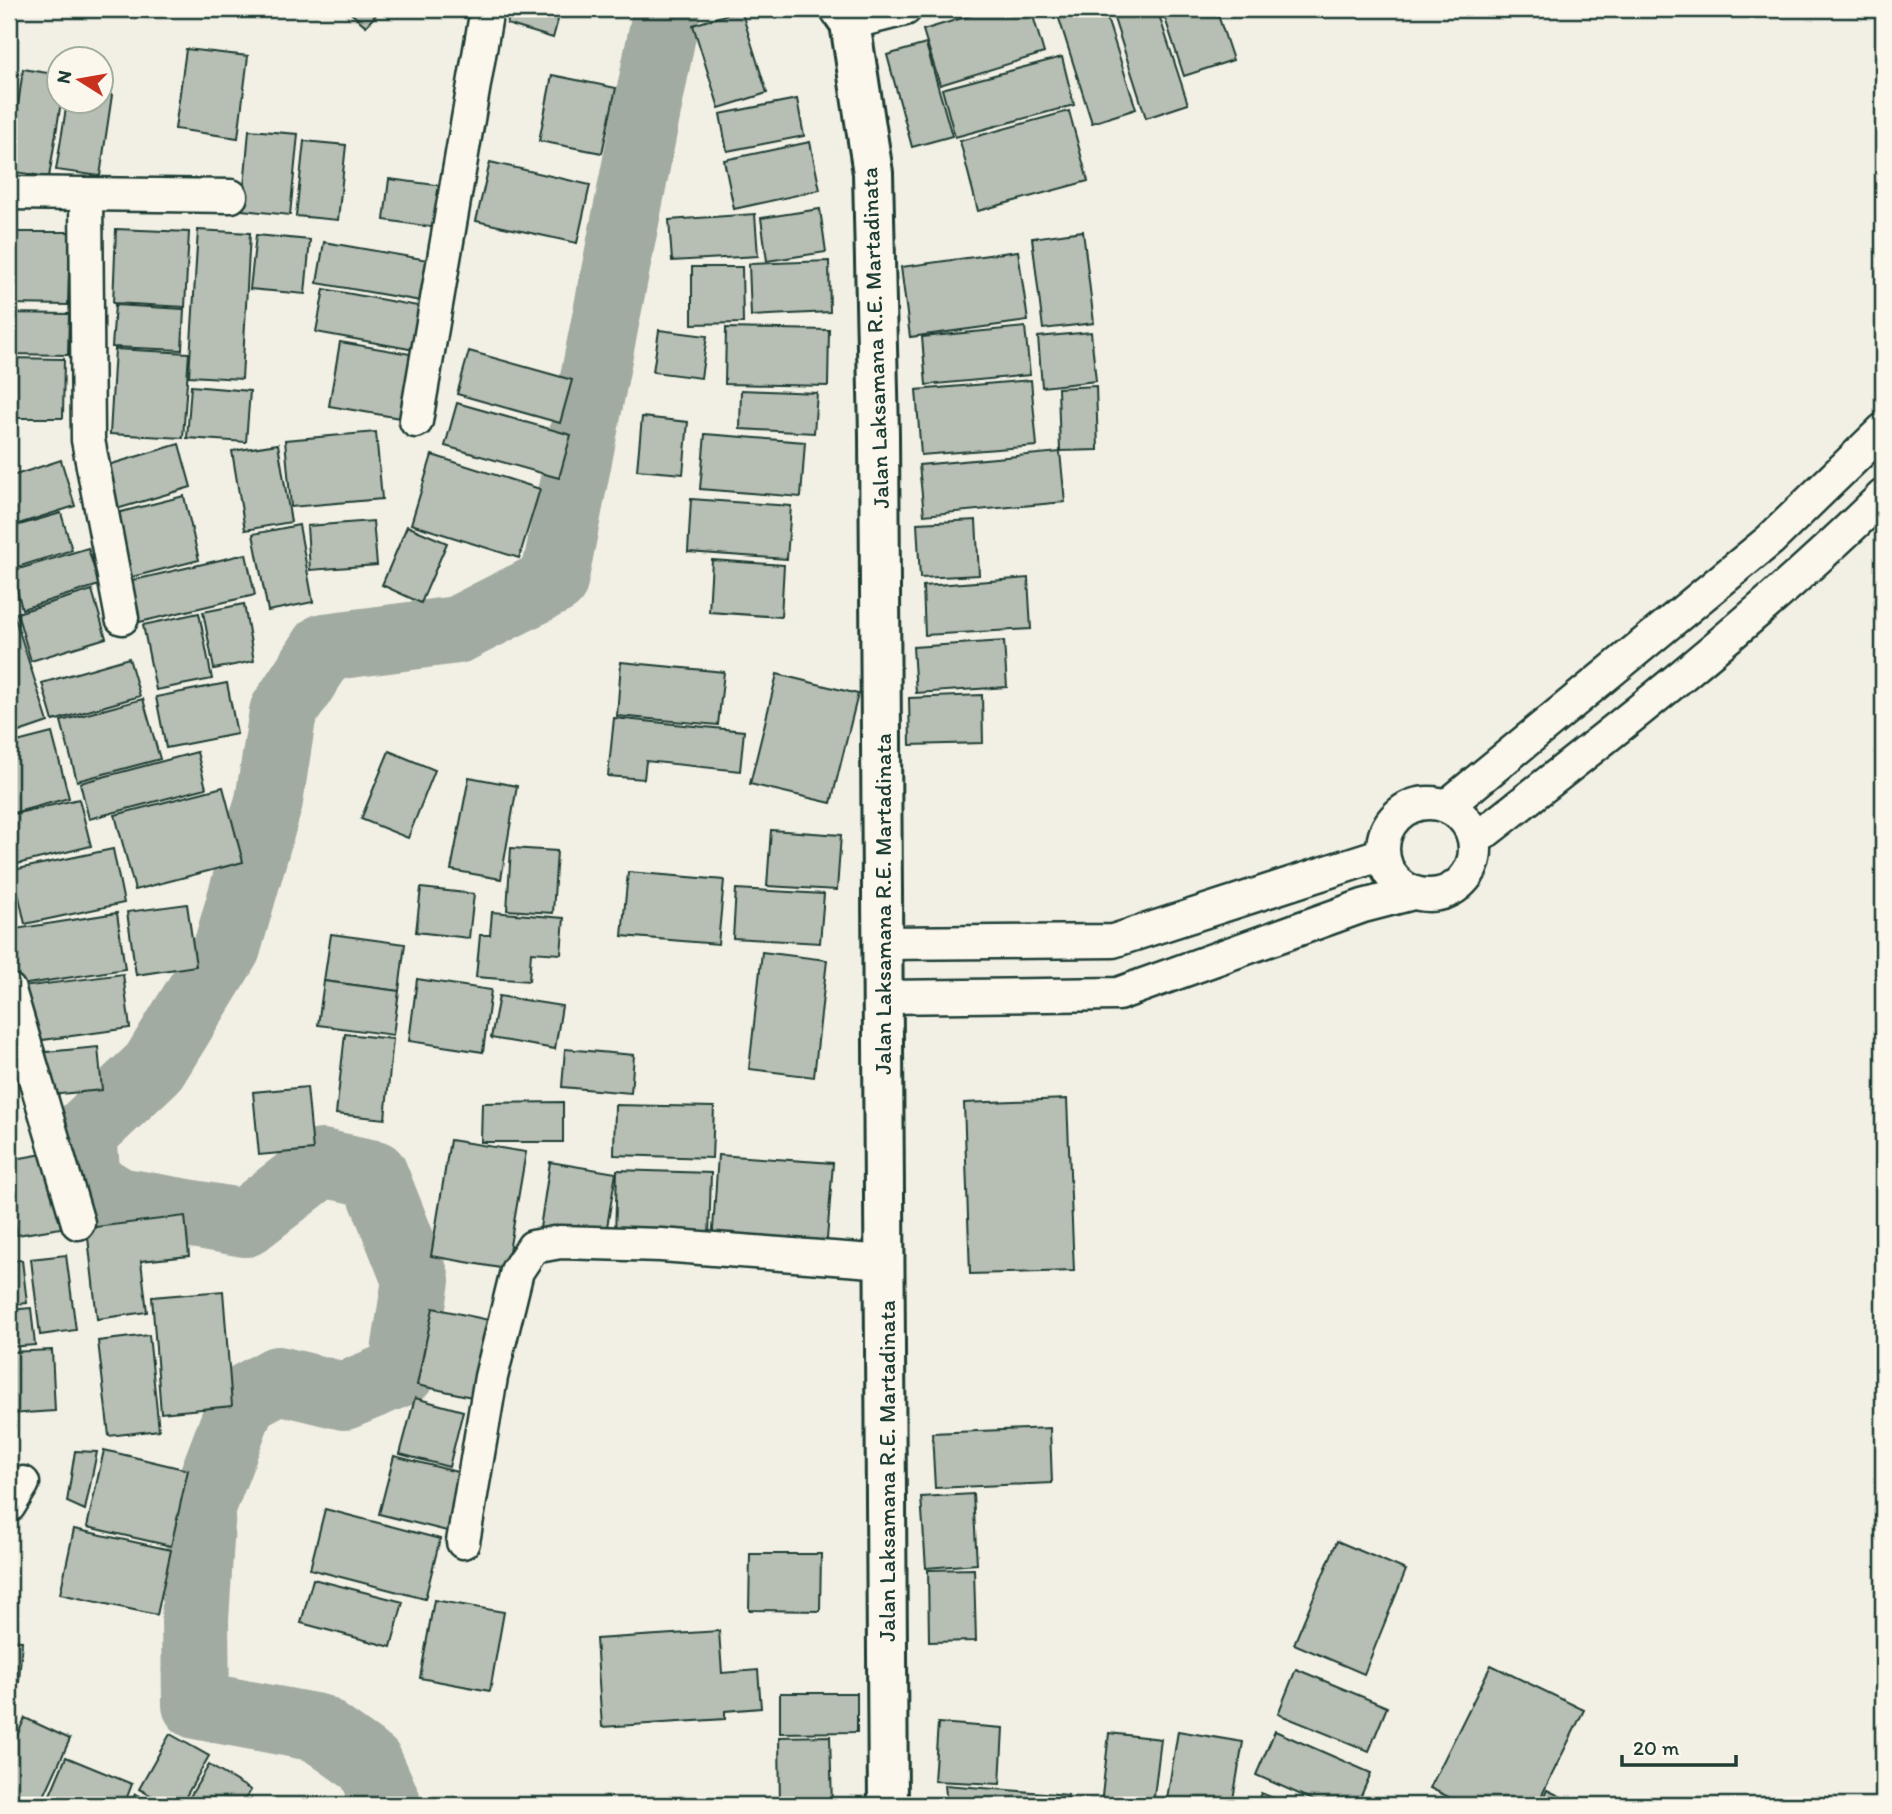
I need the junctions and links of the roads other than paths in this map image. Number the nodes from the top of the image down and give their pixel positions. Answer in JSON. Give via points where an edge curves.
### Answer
{"nodes":[{"id":1,"x":487,"y":9,"type":"edge"},
{"id":2,"x":905,"y":9,"type":"edge"},
{"id":3,"x":845,"y":16,"type":"edge"},
{"id":4,"x":9,"y":193,"type":"edge"},
{"id":5,"x":86,"y":195,"type":"junction"},
{"id":6,"x":231,"y":197,"type":"dead end"},
{"id":7,"x":416,"y":421,"type":"dead end"},
{"id":8,"x":1883,"y":430,"type":"edge"},
{"id":9,"x":1883,"y":496,"type":"edge"},
{"id":10,"x":1770,"y":540,"type":"junction"},
{"id":11,"x":1804,"y":574,"type":"junction"},
{"id":12,"x":122,"y":618,"type":"dead end"},
{"id":13,"x":1447,"y":806,"type":"junction"},
{"id":14,"x":1475,"y":840,"type":"junction"},
{"id":15,"x":1383,"y":854,"type":"junction"},
{"id":16,"x":1413,"y":893,"type":"junction"},
{"id":17,"x":883,"y":943,"type":"junction"},
{"id":18,"x":9,"y":990,"type":"edge"},
{"id":19,"x":884,"y":997,"type":"junction"},
{"id":20,"x":78,"y":1223,"type":"dead end"},
{"id":21,"x":886,"y":1262,"type":"junction"},
{"id":22,"x":463,"y":1542,"type":"dead end"},
{"id":23,"x":887,"y":1805,"type":"edge"}],
"edges":[{"from":1,"to":7,"type":"street"},
{"from":2,"to":3,"type":"street"},
{"from":3,"to":17,"type":"main road","name":"Jalan Laksamana R.E. Martadinata","via":[[873,173]]},
{"from":4,"to":5,"type":"street"},
{"from":5,"to":6,"type":"street"},
{"from":5,"to":12,"type":"street","via":[[88,440]]},
{"from":8,"to":10,"type":"street"},
{"from":9,"to":11,"type":"street"},
{"from":10,"to":11,"type":"street"},
{"from":10,"to":13,"type":"street"},
{"from":11,"to":14,"type":"street","via":[[1633,717]]},
{"from":13,"to":14,"type":"street","via":[[1470,826]]},
{"from":13,"to":15,"type":"street","via":[[1416,804],[1401,812],[1390,823]]},
{"from":14,"to":16,"type":"street","via":[[1475,857],[1460,885],[1430,896]]},
{"from":15,"to":16,"type":"street","via":[[1398,884]]},
{"from":15,"to":17,"type":"street","via":[[1113,942]]},
{"from":16,"to":19,"type":"street","via":[[1363,906],[1118,994]]},
{"from":17,"to":19,"type":"main road","name":"Jalan Laksamana R.E. Martadinata"},
{"from":18,"to":20,"type":"street"},
{"from":19,"to":21,"type":"main road","name":"Jalan Laksamana R.E. Martadinata"},
{"from":21,"to":22,"type":"street","via":[[661,1245],[560,1242],[533,1247],[517,1271],[491,1377]]},
{"from":21,"to":23,"type":"main road","name":"Jalan Laksamana R.E. Martadinata"}]}
